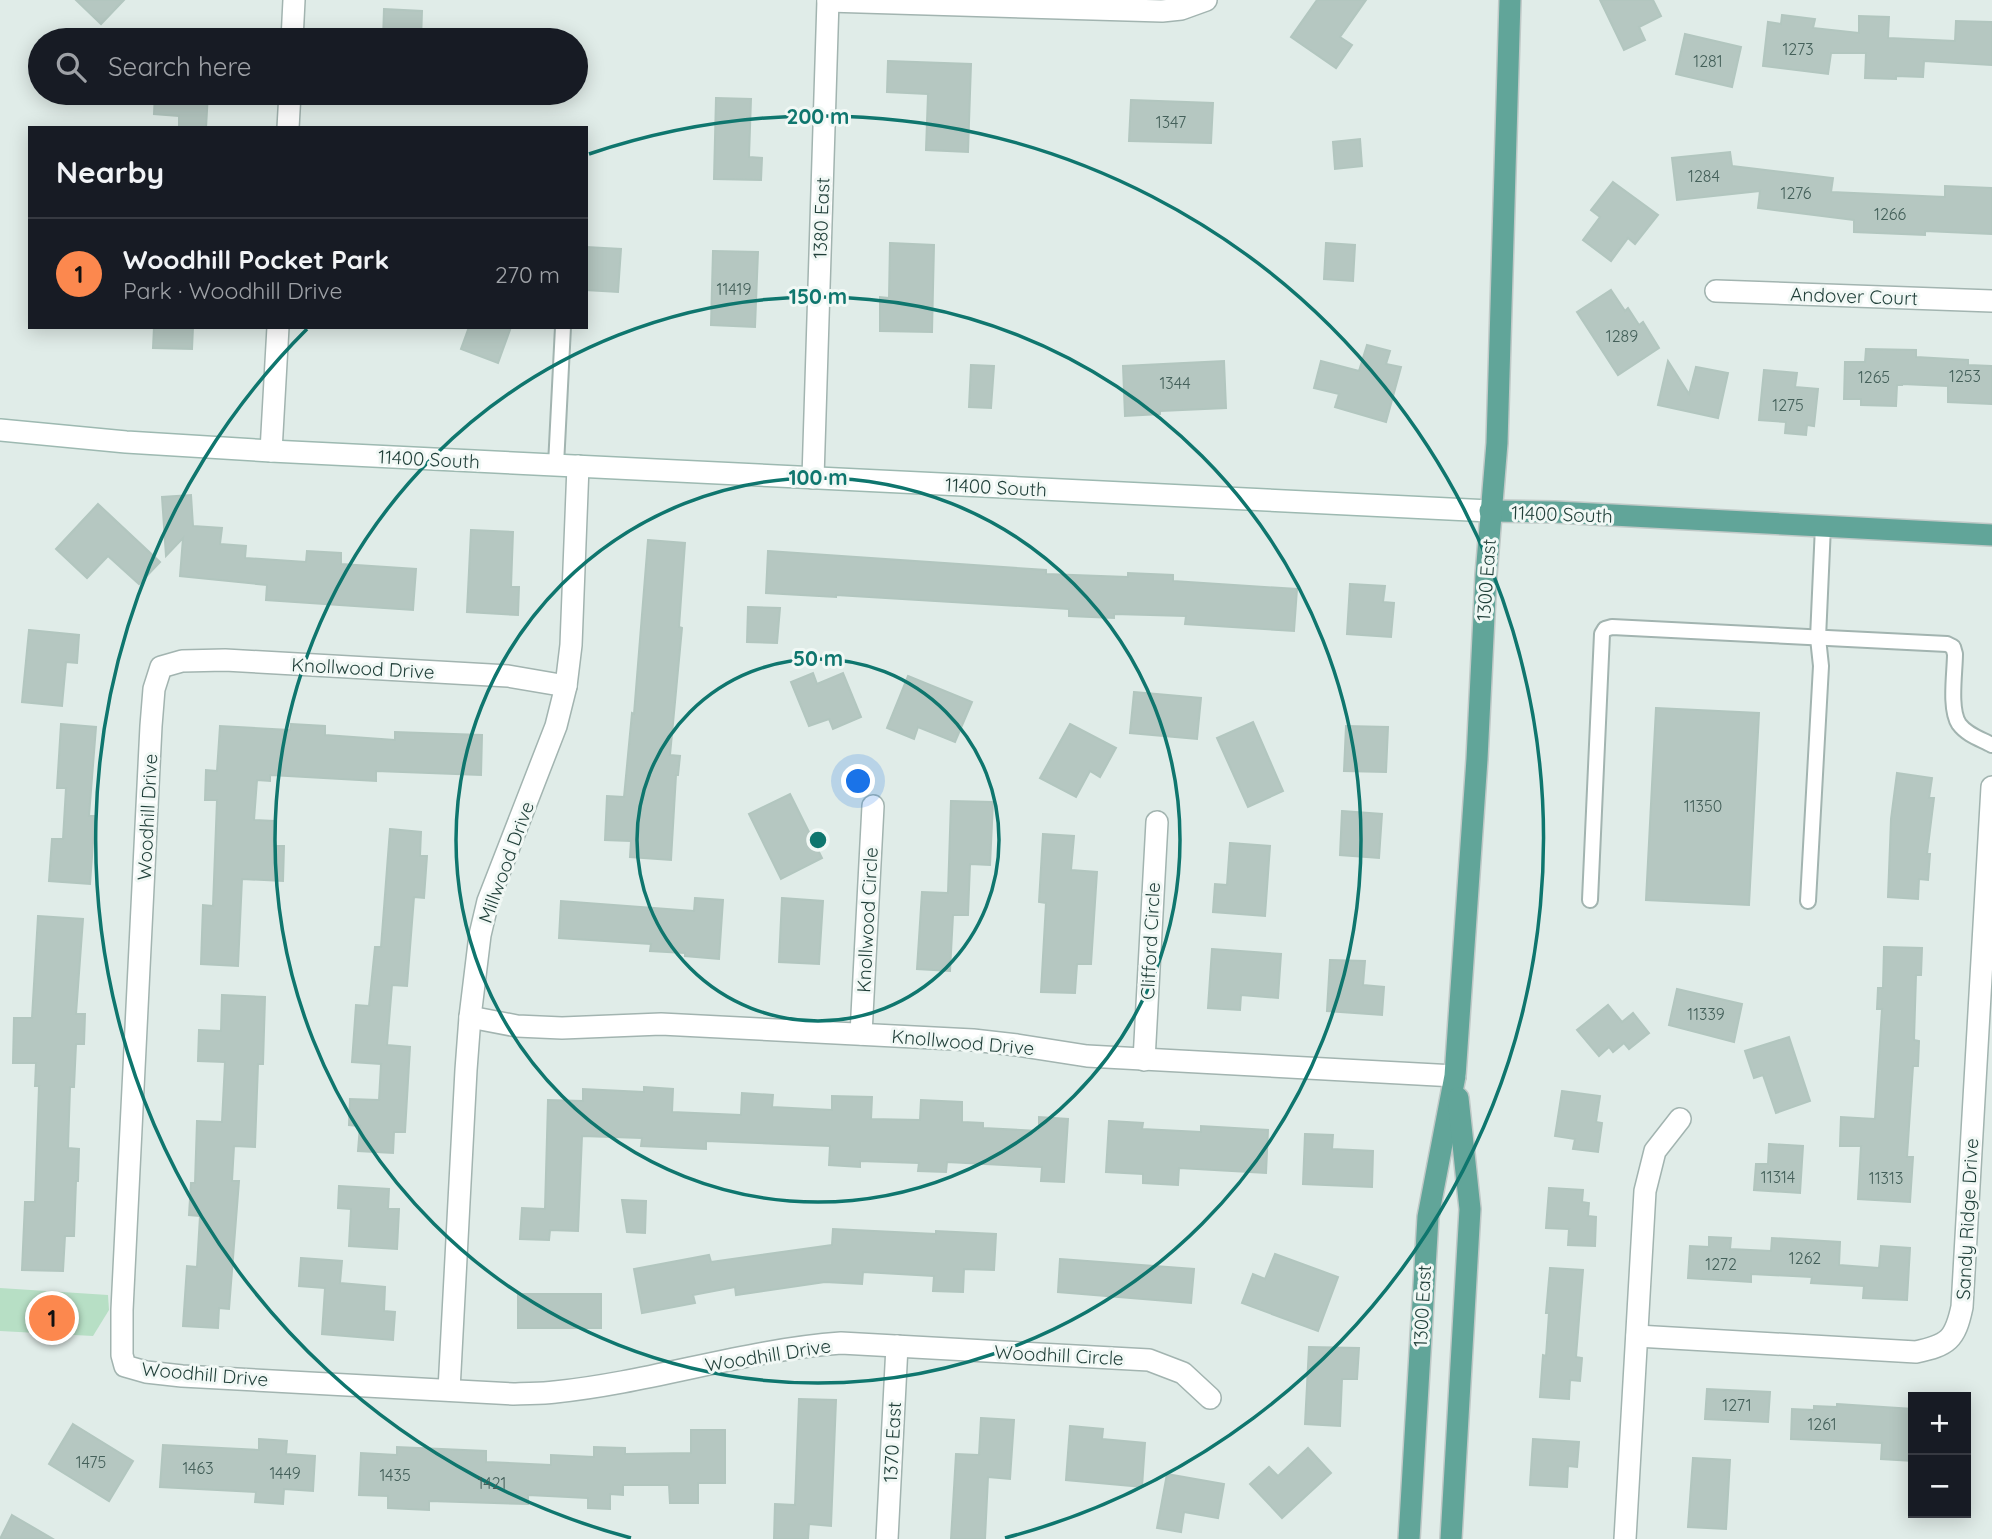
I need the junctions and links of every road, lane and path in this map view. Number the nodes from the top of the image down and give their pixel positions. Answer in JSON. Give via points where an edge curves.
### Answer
{"nodes":[{"id":1,"x":294,"y":0,"type":"edge"},
{"id":2,"x":828,"y":0,"type":"edge"},
{"id":3,"x":1206,"y":0,"type":"edge"},
{"id":4,"x":1510,"y":0,"type":"edge"},
{"id":5,"x":293,"y":28,"type":"edge"},
{"id":6,"x":289,"y":105,"type":"edge"},
{"id":7,"x":288,"y":126,"type":"edge"},
{"id":8,"x":1716,"y":291,"type":"dead end"},
{"id":9,"x":1992,"y":301,"type":"edge"},
{"id":10,"x":278,"y":329,"type":"edge"},
{"id":11,"x":563,"y":329,"type":"edge"},
{"id":12,"x":0,"y":430,"type":"edge"},
{"id":13,"x":271,"y":451,"type":"junction"},
{"id":14,"x":556,"y":465,"type":"junction"},
{"id":15,"x":578,"y":466,"type":"junction"},
{"id":16,"x":813,"y":478,"type":"junction"},
{"id":17,"x":1490,"y":511,"type":"junction"},
{"id":18,"x":1823,"y":527,"type":"junction"},
{"id":19,"x":1992,"y":535,"type":"edge"},
{"id":20,"x":1818,"y":638,"type":"junction"},
{"id":21,"x":161,"y":667,"type":"joint"},
{"id":22,"x":566,"y":686,"type":"junction"},
{"id":23,"x":1992,"y":745,"type":"edge"},
{"id":24,"x":1992,"y":787,"type":"edge"},
{"id":25,"x":873,"y":806,"type":"dead end"},
{"id":26,"x":1157,"y":822,"type":"dead end"},
{"id":27,"x":1590,"y":900,"type":"dead end"},
{"id":28,"x":1808,"y":901,"type":"dead end"},
{"id":29,"x":470,"y":1017,"type":"junction"},
{"id":30,"x":861,"y":1034,"type":"junction"},
{"id":31,"x":1144,"y":1060,"type":"junction"},
{"id":32,"x":1455,"y":1076,"type":"junction"},
{"id":33,"x":1679,"y":1119,"type":"dead end"},
{"id":34,"x":1637,"y":1336,"type":"junction"},
{"id":35,"x":897,"y":1346,"type":"junction"},
{"id":36,"x":449,"y":1390,"type":"junction"},
{"id":37,"x":1210,"y":1398,"type":"dead end"},
{"id":38,"x":887,"y":1539,"type":"edge"},
{"id":39,"x":1409,"y":1539,"type":"edge"},
{"id":40,"x":1451,"y":1539,"type":"edge"},
{"id":41,"x":1625,"y":1539,"type":"edge"}],
"edges":[{"from":1,"to":5,"type":"street"},
{"from":2,"to":3,"type":"street","via":[[1162,11]]},
{"from":2,"to":16,"type":"street","name":"1380 East"},
{"from":4,"to":17,"type":"main road","name":"1300 East","via":[[1497,443]]},
{"from":6,"to":7,"type":"street"},
{"from":8,"to":9,"type":"street","name":"Andover Court"},
{"from":10,"to":13,"type":"street"},
{"from":11,"to":14,"type":"lane"},
{"from":12,"to":13,"type":"street","name":"11400 South"},
{"from":13,"to":14,"type":"street","name":"11400 South"},
{"from":14,"to":15,"type":"street","name":"11400 South"},
{"from":15,"to":16,"type":"street","name":"11400 South"},
{"from":15,"to":22,"type":"street","name":"Millwood Drive"},
{"from":16,"to":17,"type":"street","name":"11400 South"},
{"from":17,"to":18,"type":"main road","name":"11400 South"},
{"from":17,"to":32,"type":"main road","name":"1300 East"},
{"from":18,"to":19,"type":"main road","name":"11400 South"},
{"from":18,"to":20,"type":"lane"},
{"from":20,"to":23,"type":"lane","via":[[1953,647],[1954,712],[1960,726]]},
{"from":20,"to":27,"type":"lane","via":[[1605,629]]},
{"from":20,"to":28,"type":"lane","via":[[1821,666]]},
{"from":21,"to":22,"type":"street","name":"Knollwood Drive","via":[[182,661],[225,660],[508,676]]},
{"from":21,"to":36,"type":"street","name":"Woodhill Drive","via":[[151,726],[122,1310],[125,1366],[182,1376]]},
{"from":22,"to":29,"type":"street","name":"Millwood Drive","via":[[556,726],[488,901]]},
{"from":24,"to":34,"type":"street","name":"Sandy Ridge Drive","via":[[1958,1325],[1948,1340],[1916,1352]]},
{"from":25,"to":30,"type":"street","name":"Knollwood Circle"},
{"from":26,"to":31,"type":"street","name":"Clifford Circle"},
{"from":29,"to":30,"type":"street","name":"Knollwood Drive","via":[[562,1028],[662,1024]]},
{"from":29,"to":36,"type":"street","name":"Millwood Drive"},
{"from":30,"to":31,"type":"street","name":"Knollwood Drive","via":[[973,1040]]},
{"from":31,"to":32,"type":"street","name":"Knollwood Drive"},
{"from":32,"to":39,"type":"main road","name":"1300 East","via":[[1428,1217]]},
{"from":32,"to":40,"type":"main road","name":"1300 East","via":[[1470,1209]]},
{"from":33,"to":34,"type":"street","via":[[1655,1151],[1645,1191]]},
{"from":34,"to":41,"type":"street"},
{"from":35,"to":36,"type":"street","name":"Woodhill Drive","via":[[801,1346],[553,1393]]},
{"from":35,"to":37,"type":"street","name":"Woodhill Circle","via":[[1149,1360],[1183,1373]]},
{"from":35,"to":38,"type":"street","name":"1370 East"}]}
